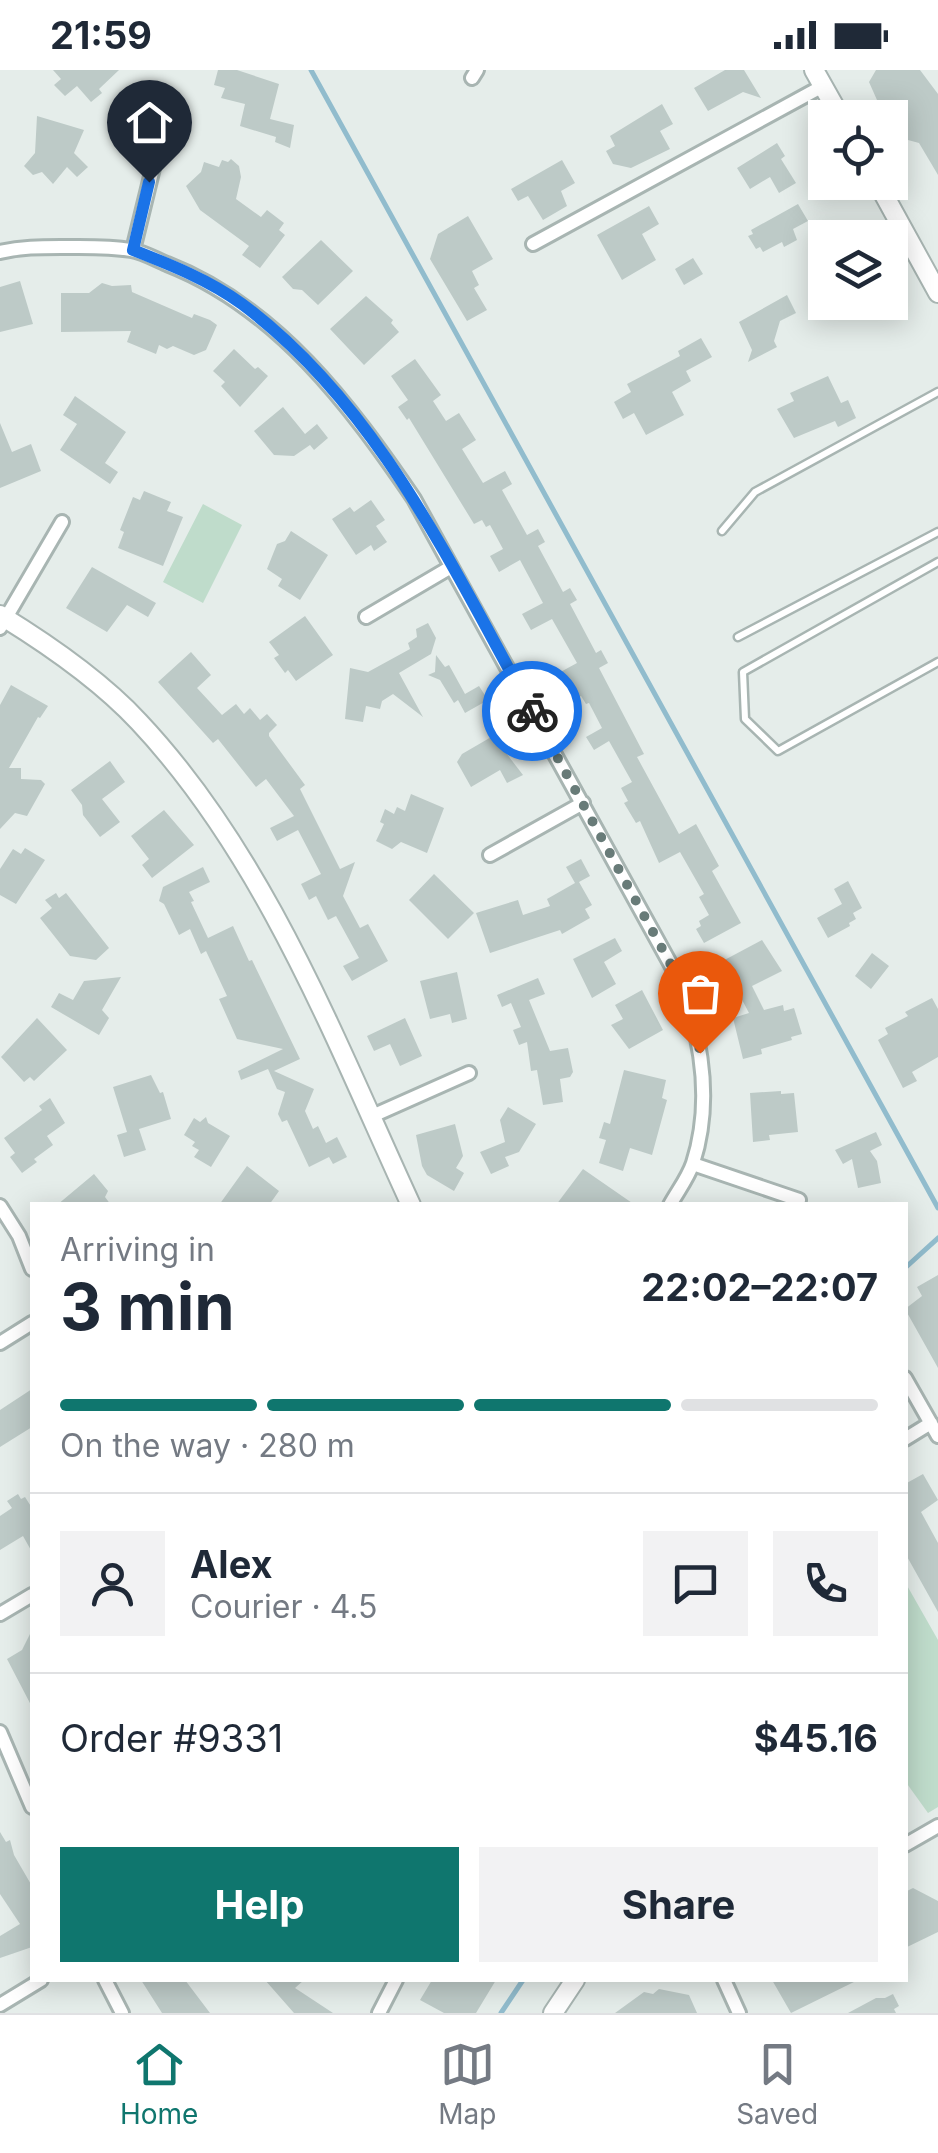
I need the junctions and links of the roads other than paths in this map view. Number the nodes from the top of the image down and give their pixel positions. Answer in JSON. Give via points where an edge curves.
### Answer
{"nodes":[{"id":1,"x":819,"y":78,"type":"edge"},
{"id":2,"x":831,"y":100,"type":"edge"},
{"id":3,"x":166,"y":115,"type":"dead end"},
{"id":4,"x":887,"y":200,"type":"edge"},
{"id":5,"x":533,"y":244,"type":"dead end"},
{"id":6,"x":133,"y":250,"type":"junction"},
{"id":7,"x":0,"y":252,"type":"edge"},
{"id":8,"x":938,"y":291,"type":"edge"},
{"id":9,"x":938,"y":392,"type":"edge"},
{"id":10,"x":62,"y":522,"type":"dead end"},
{"id":11,"x":722,"y":531,"type":"dead end"},
{"id":12,"x":938,"y":532,"type":"edge"},
{"id":13,"x":938,"y":562,"type":"edge"},
{"id":14,"x":451,"y":567,"type":"junction"},
{"id":15,"x":366,"y":617,"type":"dead end"},
{"id":16,"x":2,"y":621,"type":"edge"},
{"id":17,"x":738,"y":637,"type":"dead end"},
{"id":18,"x":938,"y":662,"type":"edge"},
{"id":19,"x":584,"y":803,"type":"junction"},
{"id":20,"x":490,"y":855,"type":"dead end"},
{"id":21,"x":470,"y":1072,"type":"dead end"},
{"id":22,"x":370,"y":1117,"type":"junction"},
{"id":23,"x":693,"y":1164,"type":"junction"},
{"id":24,"x":799,"y":1200,"type":"dead end"},
{"id":25,"x":410,"y":1202,"type":"edge"},
{"id":26,"x":672,"y":1202,"type":"edge"},
{"id":27,"x":0,"y":1206,"type":"edge"},
{"id":28,"x":30,"y":1264,"type":"edge"},
{"id":29,"x":30,"y":1325,"type":"edge"},
{"id":30,"x":0,"y":1343,"type":"edge"},
{"id":31,"x":908,"y":1383,"type":"edge"},
{"id":32,"x":934,"y":1429,"type":"edge"},
{"id":33,"x":908,"y":1438,"type":"edge"},
{"id":34,"x":30,"y":1596,"type":"edge"},
{"id":35,"x":0,"y":1614,"type":"edge"},
{"id":36,"x":0,"y":1732,"type":"edge"},
{"id":37,"x":30,"y":1802,"type":"edge"},
{"id":38,"x":938,"y":1826,"type":"edge"},
{"id":39,"x":908,"y":1843,"type":"edge"},
{"id":40,"x":39,"y":1982,"type":"edge"},
{"id":41,"x":106,"y":1982,"type":"edge"},
{"id":42,"x":392,"y":1982,"type":"edge"},
{"id":43,"x":574,"y":1982,"type":"edge"},
{"id":44,"x":725,"y":1982,"type":"edge"},
{"id":45,"x":0,"y":2005,"type":"edge"},
{"id":46,"x":122,"y":2013,"type":"edge"},
{"id":47,"x":379,"y":2013,"type":"edge"},
{"id":48,"x":553,"y":2013,"type":"edge"},
{"id":49,"x":739,"y":2013,"type":"edge"}],
"edges":[{"from":1,"to":2,"type":"street"},
{"from":1,"to":5,"type":"street"},
{"from":3,"to":6,"type":"street"},
{"from":4,"to":8,"type":"street"},
{"from":6,"to":7,"type":"street"},
{"from":6,"to":14,"type":"street","via":[[240,303],[328,382],[414,499]]},
{"from":9,"to":11,"type":"lane","via":[[755,492]]},
{"from":10,"to":16,"type":"street"},
{"from":12,"to":17,"type":"lane"},
{"from":13,"to":18,"type":"lane","via":[[743,672],[745,719],[778,751]]},
{"from":14,"to":15,"type":"street"},
{"from":14,"to":19,"type":"street"},
{"from":16,"to":22,"type":"street","via":[[82,671],[138,720],[209,806],[262,892]]},
{"from":19,"to":20,"type":"street"},
{"from":19,"to":23,"type":"street","via":[[682,985],[697,1028],[704,1078]]},
{"from":21,"to":22,"type":"street"},
{"from":22,"to":25,"type":"street"},
{"from":23,"to":24,"type":"street"},
{"from":23,"to":26,"type":"street"},
{"from":27,"to":28,"type":"street"},
{"from":29,"to":30,"type":"street"},
{"from":31,"to":32,"type":"street"},
{"from":32,"to":33,"type":"street"},
{"from":34,"to":35,"type":"street"},
{"from":36,"to":37,"type":"street"},
{"from":38,"to":39,"type":"street"},
{"from":40,"to":45,"type":"street"},
{"from":41,"to":46,"type":"street"},
{"from":42,"to":47,"type":"street"},
{"from":43,"to":48,"type":"street"},
{"from":44,"to":49,"type":"street"}]}
